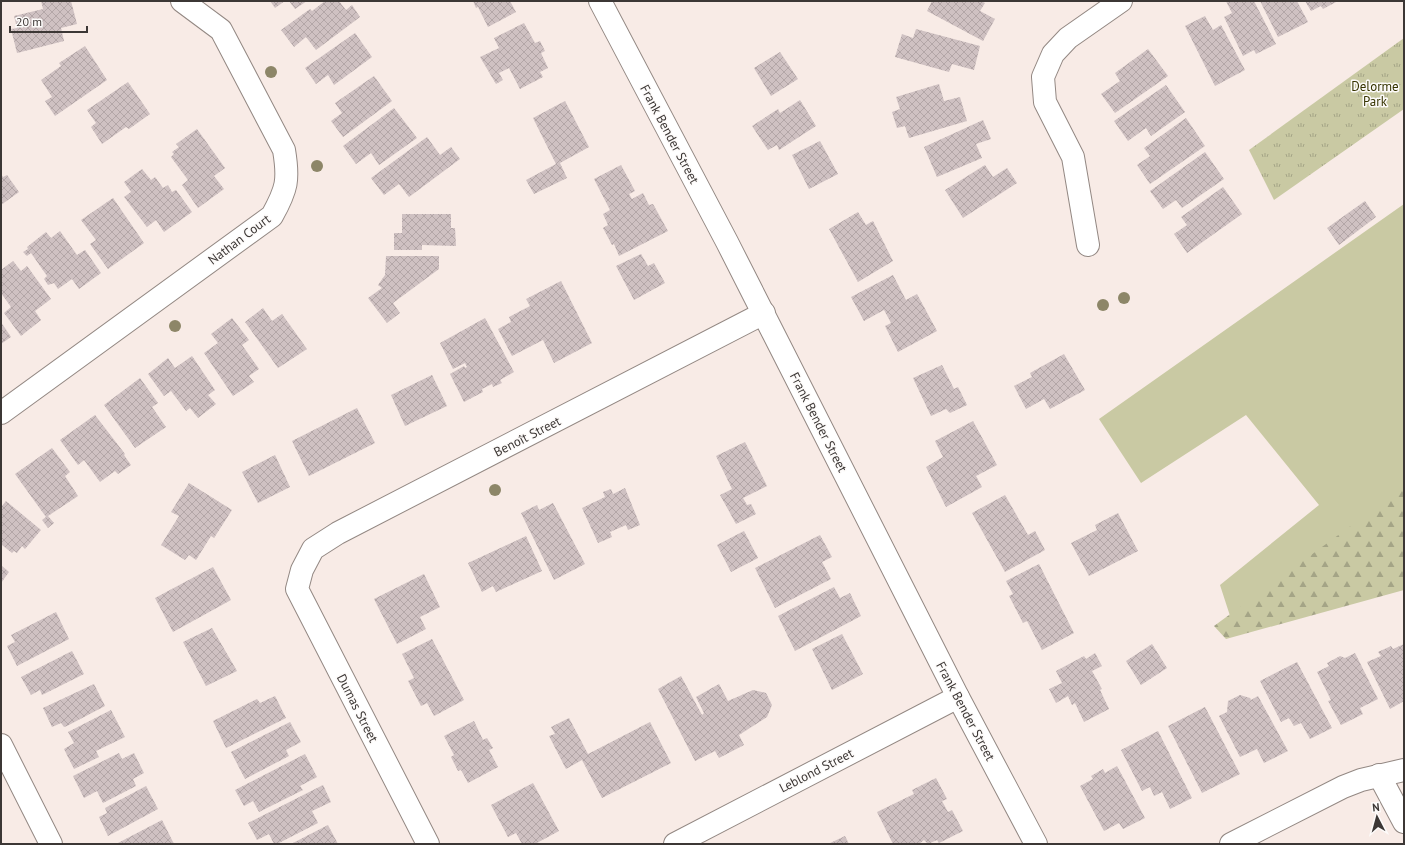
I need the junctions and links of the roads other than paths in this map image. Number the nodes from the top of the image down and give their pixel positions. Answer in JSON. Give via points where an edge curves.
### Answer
{"nodes":[{"id":1,"x":182,"y":1,"type":"edge"},
{"id":2,"x":600,"y":1,"type":"edge"},
{"id":3,"x":1121,"y":1,"type":"edge"},
{"id":4,"x":1088,"y":244,"type":"dead end"},
{"id":5,"x":764,"y":313,"type":"junction"},
{"id":6,"x":1,"y":413,"type":"edge"},
{"id":7,"x":302,"y":570,"type":"joint"},
{"id":8,"x":958,"y":697,"type":"junction"},
{"id":9,"x":1,"y":745,"type":"edge"},
{"id":10,"x":1404,"y":770,"type":"edge"},
{"id":11,"x":1379,"y":775,"type":"junction"},
{"id":12,"x":1404,"y":822,"type":"edge"},
{"id":13,"x":52,"y":844,"type":"edge"},
{"id":14,"x":428,"y":844,"type":"edge"},
{"id":15,"x":675,"y":844,"type":"edge"},
{"id":16,"x":1036,"y":844,"type":"edge"},
{"id":17,"x":1231,"y":844,"type":"edge"}],
"edges":[{"from":1,"to":6,"type":"street","name":"Nathan Court","via":[[221,30],[277,136],[284,150],[288,171],[284,195],[272,216]]},
{"from":2,"to":5,"type":"street","name":"Frank Bender Street"},
{"from":3,"to":4,"type":"street","via":[[1068,38],[1053,54],[1043,77],[1045,102],[1073,157]]},
{"from":5,"to":7,"type":"street","name":"Benoît Street","via":[[338,533],[313,549]]},
{"from":5,"to":8,"type":"street","name":"Frank Bender Street"},
{"from":7,"to":14,"type":"street","name":"Dumas Street","via":[[297,589]]},
{"from":8,"to":15,"type":"street","name":"Leblond Street"},
{"from":8,"to":16,"type":"street","name":"Frank Bender Street"},
{"from":9,"to":13,"type":"street"},
{"from":10,"to":11,"type":"street"},
{"from":11,"to":12,"type":"street"},
{"from":11,"to":17,"type":"street","via":[[1343,787]]}]}
